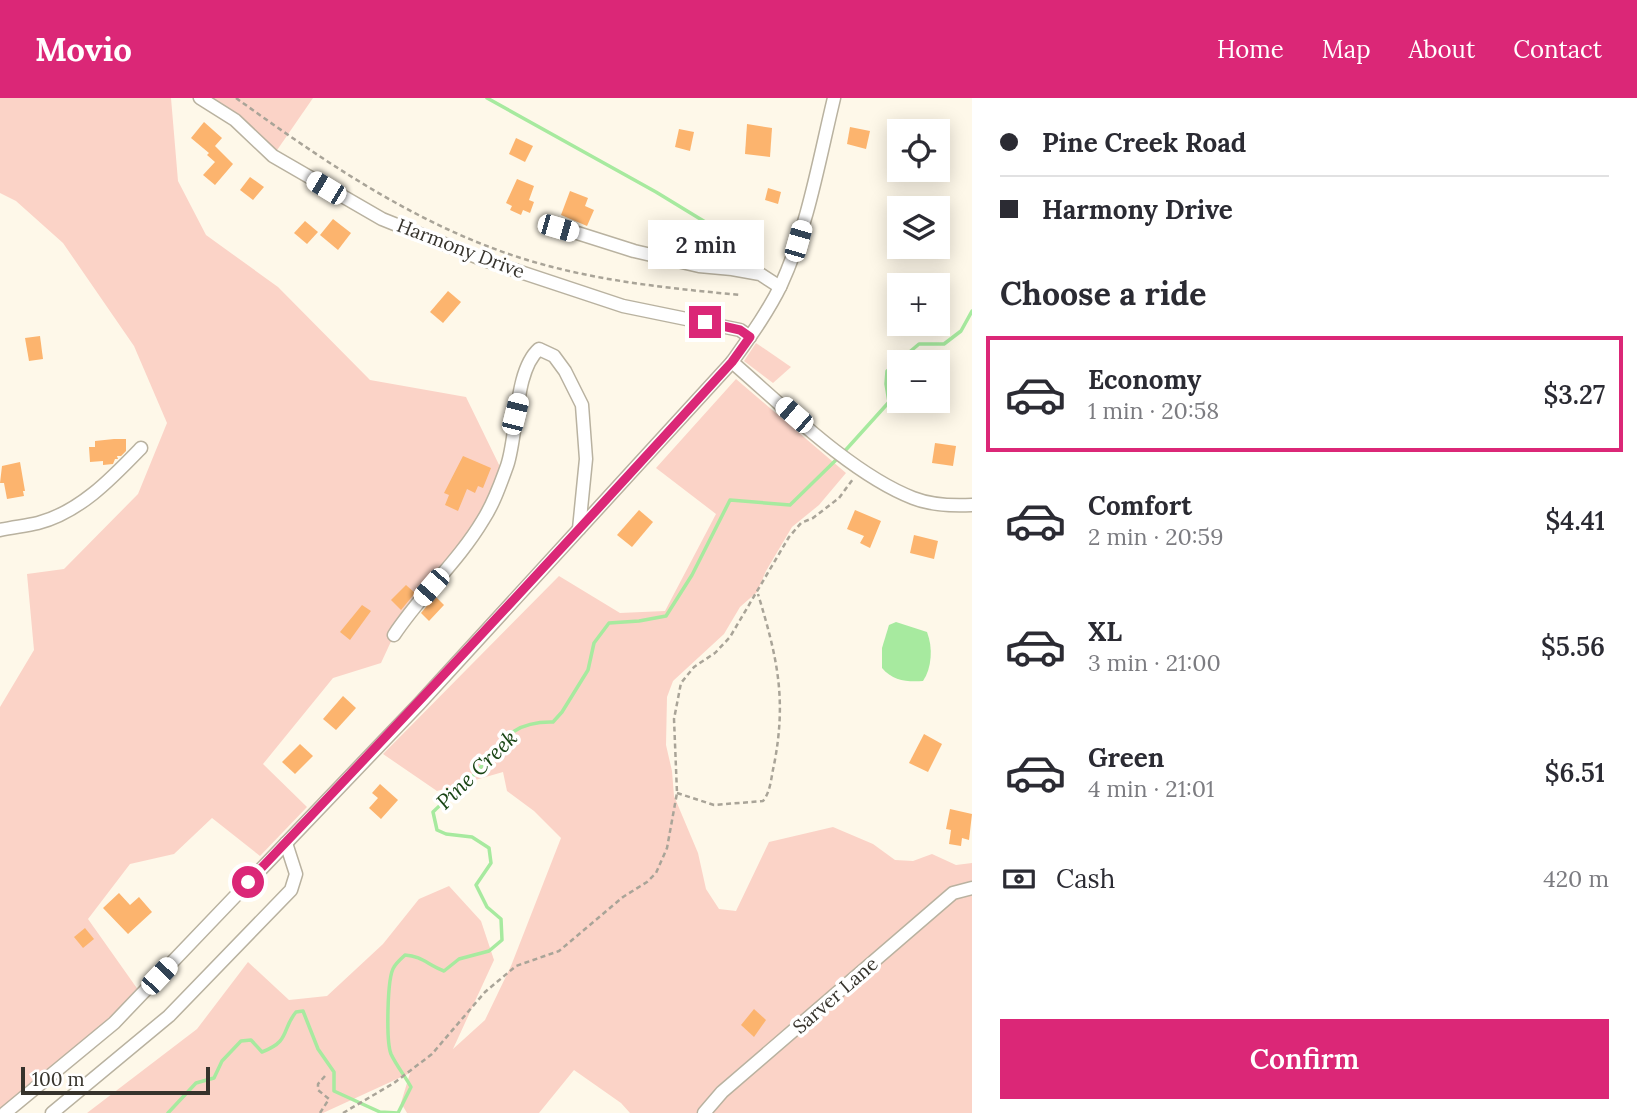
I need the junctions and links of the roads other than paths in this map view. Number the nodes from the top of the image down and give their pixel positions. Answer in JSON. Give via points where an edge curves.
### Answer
{"nodes":[{"id":1,"x":200,"y":98,"type":"edge"},
{"id":2,"x":834,"y":98,"type":"edge"},
{"id":3,"x":552,"y":225,"type":"dead end"},
{"id":4,"x":780,"y":287,"type":"junction"},
{"id":5,"x":750,"y":337,"type":"junction"},
{"id":6,"x":732,"y":362,"type":"junction"},
{"id":7,"x":141,"y":448,"type":"dead end"},
{"id":8,"x":972,"y":505,"type":"edge"},
{"id":9,"x":0,"y":530,"type":"edge"},
{"id":10,"x":579,"y":530,"type":"junction"},
{"id":11,"x":394,"y":635,"type":"dead end"},
{"id":12,"x":286,"y":843,"type":"junction"},
{"id":13,"x":972,"y":888,"type":"edge"},
{"id":14,"x":5,"y":1113,"type":"edge"},
{"id":15,"x":52,"y":1113,"type":"edge"},
{"id":16,"x":704,"y":1113,"type":"edge"}],
"edges":[{"from":1,"to":5,"type":"street","name":"Harmony Drive","via":[[235,120],[273,156],[382,219],[484,260],[623,306],[740,330]]},
{"from":2,"to":4,"type":"street","via":[[798,241]]},
{"from":3,"to":4,"type":"street","via":[[634,251],[760,274]]},
{"from":4,"to":5,"type":"street"},
{"from":5,"to":6,"type":"street"},
{"from":6,"to":8,"type":"street","via":[[877,481],[915,498],[943,505]]},
{"from":6,"to":10,"type":"street"},
{"from":7,"to":9,"type":"street","via":[[78,505],[41,522]]},
{"from":10,"to":11,"type":"street","via":[[586,459],[582,405],[554,356],[539,349],[530,357],[515,414],[512,452],[498,492],[466,546]]},
{"from":10,"to":12,"type":"street"},
{"from":12,"to":14,"type":"street","via":[[114,1023]]},
{"from":12,"to":15,"type":"street","via":[[296,873],[291,890],[169,1016]]},
{"from":13,"to":16,"type":"street","name":"Sarver Lane","via":[[953,893],[722,1092]]}]}
